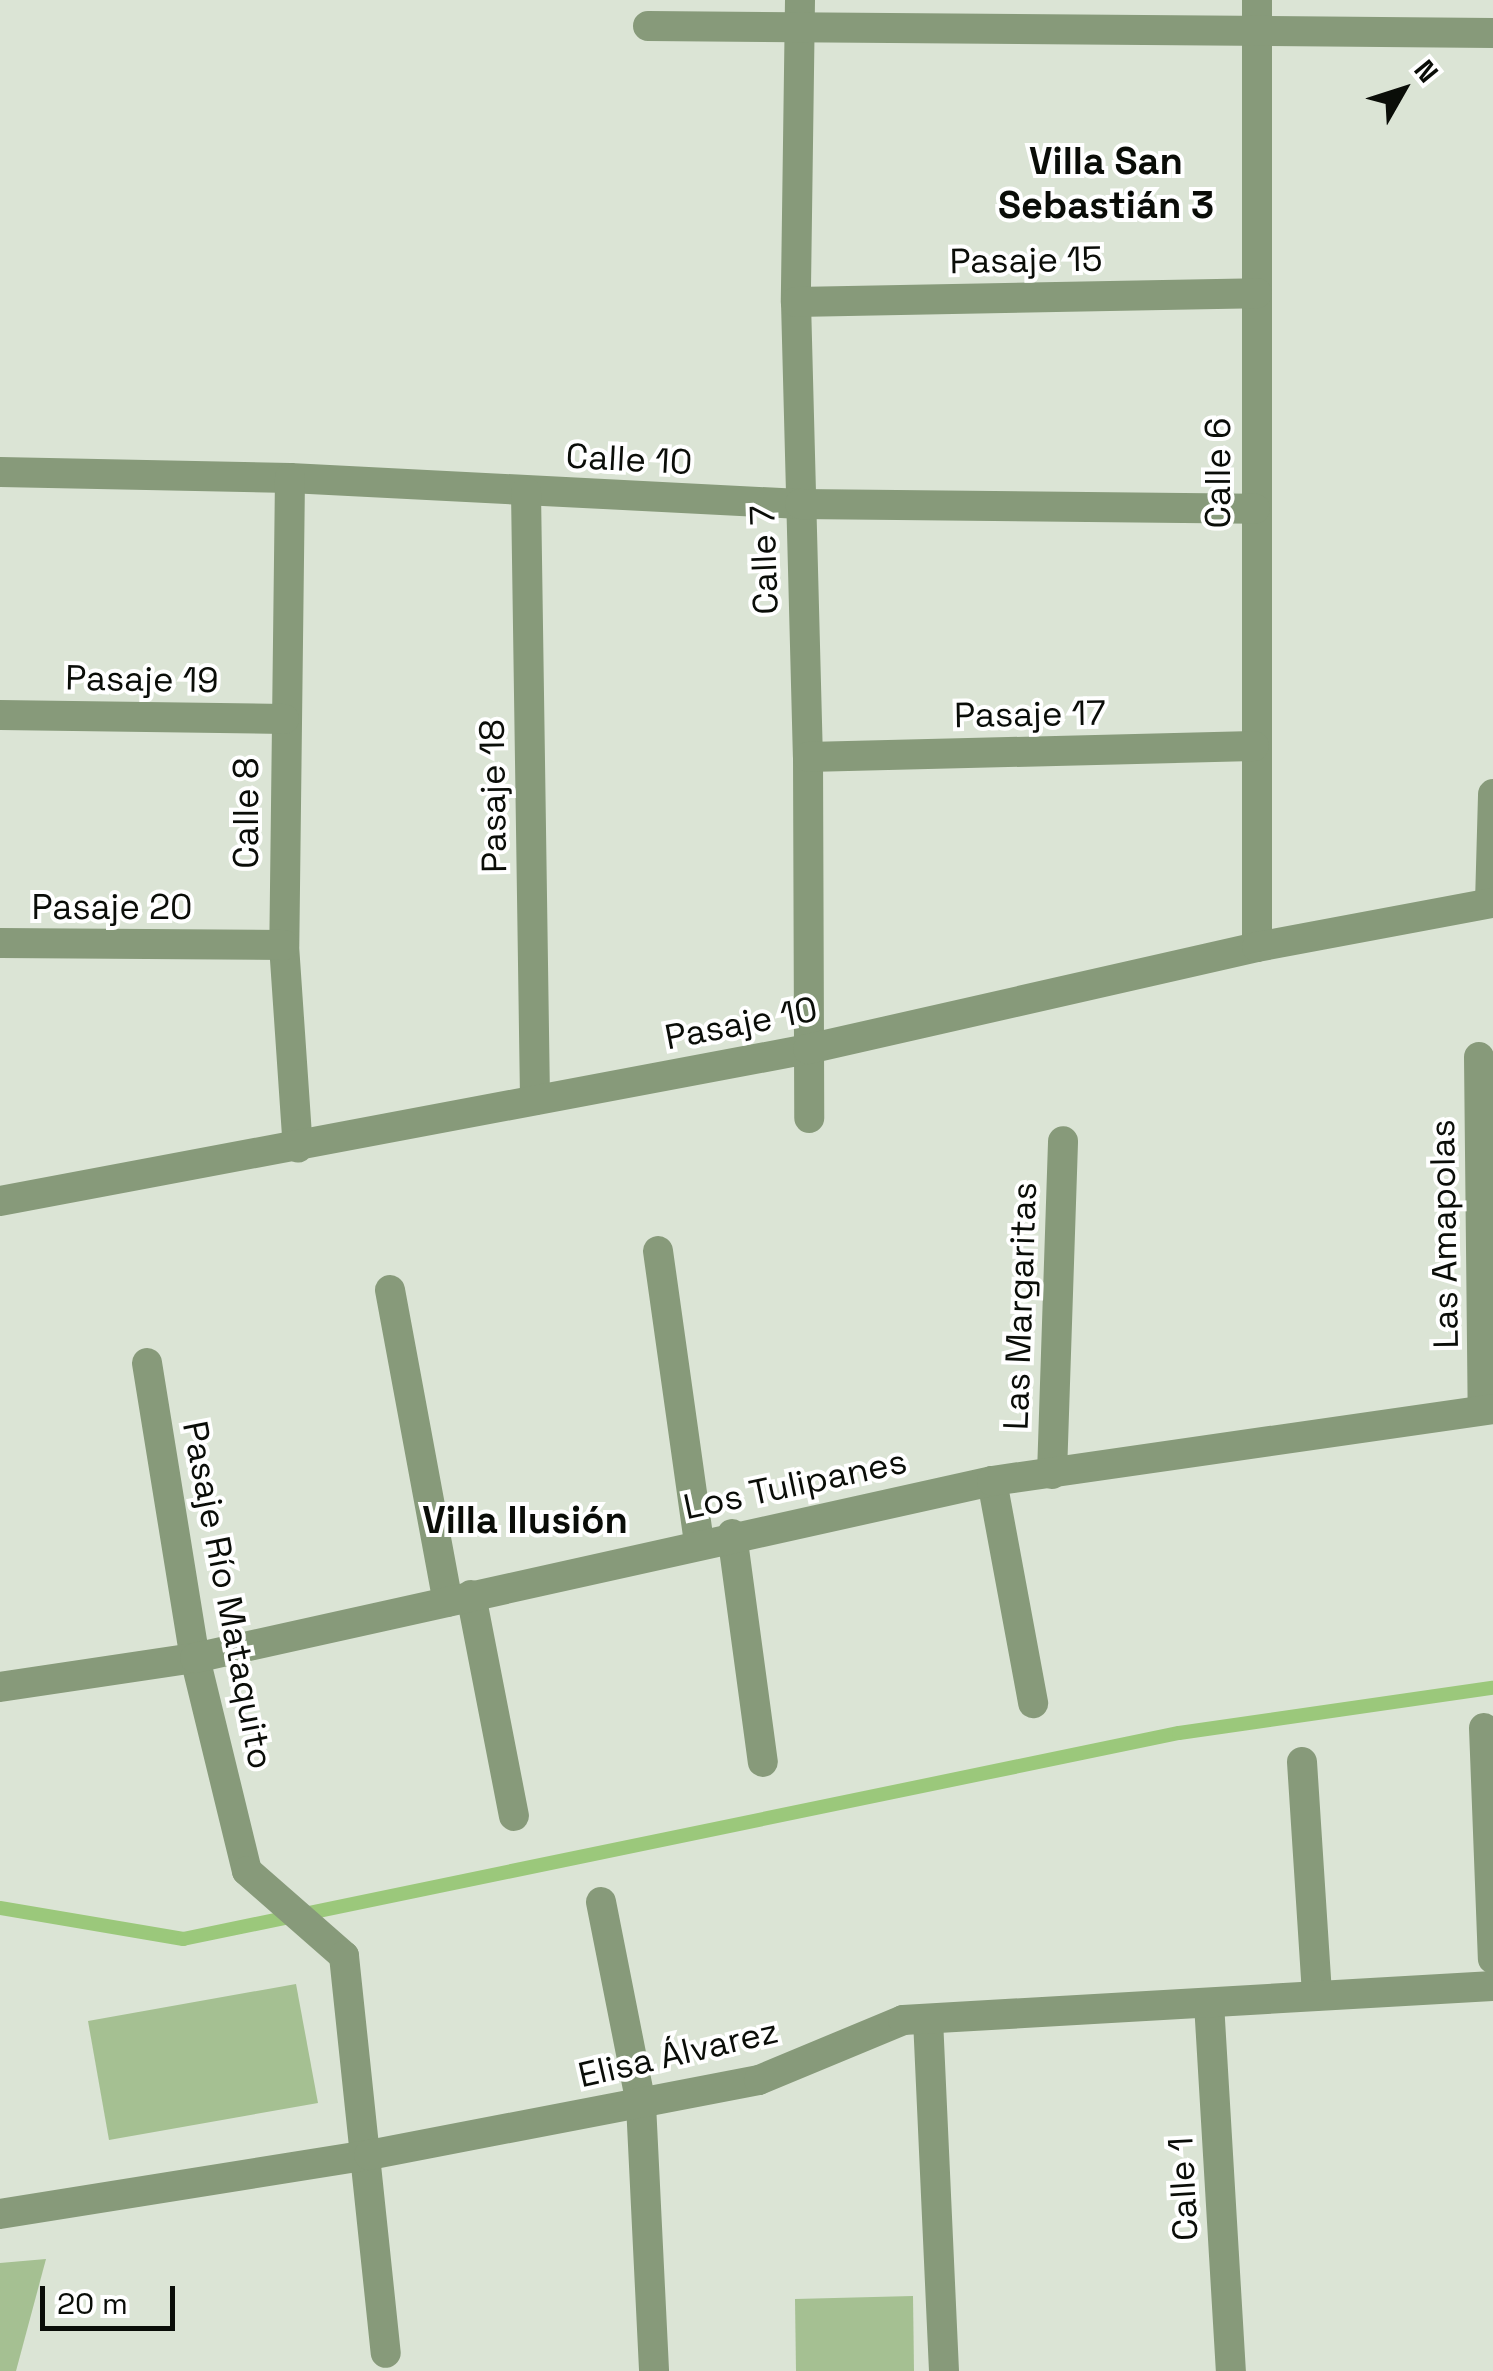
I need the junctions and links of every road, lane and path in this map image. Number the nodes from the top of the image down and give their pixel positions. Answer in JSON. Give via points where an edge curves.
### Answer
{"nodes":[{"id":1,"x":1257,"y":0,"type":"edge"},
{"id":2,"x":800,"y":13,"type":"edge"},
{"id":3,"x":648,"y":26,"type":"dead end"},
{"id":4,"x":1256,"y":32,"type":"junction"},
{"id":5,"x":1493,"y":33,"type":"edge"},
{"id":6,"x":1258,"y":293,"type":"junction"},
{"id":7,"x":796,"y":302,"type":"junction"},
{"id":8,"x":0,"y":472,"type":"edge"},
{"id":9,"x":290,"y":478,"type":"junction"},
{"id":10,"x":526,"y":492,"type":"junction"},
{"id":11,"x":800,"y":504,"type":"junction"},
{"id":12,"x":1255,"y":509,"type":"junction"},
{"id":13,"x":0,"y":715,"type":"edge"},
{"id":14,"x":284,"y":718,"type":"junction"},
{"id":15,"x":1254,"y":746,"type":"junction"},
{"id":16,"x":808,"y":757,"type":"junction"},
{"id":17,"x":1493,"y":794,"type":"edge"},
{"id":18,"x":1492,"y":903,"type":"edge"},
{"id":19,"x":0,"y":943,"type":"edge"},
{"id":20,"x":284,"y":946,"type":"junction"},
{"id":21,"x":1257,"y":946,"type":"junction"},
{"id":22,"x":808,"y":1050,"type":"junction"},
{"id":23,"x":1478,"y":1057,"type":"dead end"},
{"id":24,"x":536,"y":1100,"type":"junction"},
{"id":25,"x":808,"y":1118,"type":"dead end"},
{"id":26,"x":1063,"y":1142,"type":"dead end"},
{"id":27,"x":298,"y":1148,"type":"junction"},
{"id":28,"x":0,"y":1201,"type":"edge"},
{"id":29,"x":658,"y":1251,"type":"dead end"},
{"id":30,"x":390,"y":1290,"type":"dead end"},
{"id":31,"x":147,"y":1363,"type":"dead end"},
{"id":32,"x":1488,"y":1410,"type":"edge"},
{"id":33,"x":1052,"y":1474,"type":"junction"},
{"id":34,"x":992,"y":1481,"type":"junction"},
{"id":35,"x":732,"y":1534,"type":"junction"},
{"id":36,"x":699,"y":1542,"type":"junction"},
{"id":37,"x":460,"y":1598,"type":"junction"},
{"id":38,"x":194,"y":1658,"type":"junction"},
{"id":39,"x":0,"y":1687,"type":"edge"},
{"id":40,"x":1033,"y":1704,"type":"dead end"},
{"id":41,"x":1484,"y":1728,"type":"dead end"},
{"id":42,"x":763,"y":1762,"type":"dead end"},
{"id":43,"x":1302,"y":1762,"type":"dead end"},
{"id":44,"x":514,"y":1816,"type":"dead end"},
{"id":45,"x":601,"y":1902,"type":"dead end"},
{"id":46,"x":1493,"y":1959,"type":"edge"},
{"id":47,"x":1493,"y":1986,"type":"edge"},
{"id":48,"x":1316,"y":1996,"type":"junction"},
{"id":49,"x":1209,"y":2003,"type":"junction"},
{"id":50,"x":928,"y":2019,"type":"junction"},
{"id":51,"x":641,"y":2104,"type":"junction"},
{"id":52,"x":368,"y":2155,"type":"junction"},
{"id":53,"x":0,"y":2214,"type":"edge"},
{"id":54,"x":386,"y":2353,"type":"dead end"},
{"id":55,"x":654,"y":2371,"type":"edge"},
{"id":56,"x":944,"y":2371,"type":"edge"},
{"id":57,"x":1231,"y":2371,"type":"edge"}],
"edges":[{"from":1,"to":4,"type":"street","name":"Calle 6"},
{"from":2,"to":3,"type":"street"},
{"from":2,"to":4,"type":"street"},
{"from":2,"to":7,"type":"street","name":"Calle 7"},
{"from":4,"to":5,"type":"street"},
{"from":4,"to":6,"type":"street","name":"Calle 6"},
{"from":6,"to":7,"type":"street","name":"Pasaje 15"},
{"from":6,"to":12,"type":"street","name":"Calle 6"},
{"from":7,"to":11,"type":"street","name":"Calle 7"},
{"from":8,"to":9,"type":"street","name":"Calle 10"},
{"from":9,"to":10,"type":"street","name":"Calle 10"},
{"from":9,"to":14,"type":"street","name":"Calle 8"},
{"from":10,"to":11,"type":"street","name":"Calle 10"},
{"from":10,"to":24,"type":"street","name":"Pasaje 18"},
{"from":11,"to":12,"type":"street","name":"Calle 10"},
{"from":11,"to":16,"type":"street","name":"Calle 7"},
{"from":12,"to":15,"type":"street","name":"Calle 6"},
{"from":13,"to":14,"type":"street","name":"Pasaje 19"},
{"from":14,"to":20,"type":"street","name":"Calle 8"},
{"from":15,"to":16,"type":"street","name":"Pasaje 17"},
{"from":15,"to":21,"type":"street","name":"Calle 6"},
{"from":16,"to":22,"type":"street","name":"Calle 7"},
{"from":17,"to":18,"type":"street"},
{"from":18,"to":21,"type":"street","name":"Pasaje 10"},
{"from":19,"to":20,"type":"street","name":"Pasaje 20"},
{"from":20,"to":27,"type":"street","name":"Calle 8"},
{"from":21,"to":22,"type":"street","name":"Pasaje 10"},
{"from":22,"to":24,"type":"street","name":"Pasaje 10"},
{"from":22,"to":25,"type":"street","name":"Calle 7"},
{"from":23,"to":32,"type":"street","name":"Las Amapolas"},
{"from":24,"to":27,"type":"street","name":"Pasaje 10"},
{"from":26,"to":33,"type":"street","name":"Las Margaritas"},
{"from":27,"to":28,"type":"street","name":"Pasaje 10"},
{"from":29,"to":36,"type":"street"},
{"from":30,"to":37,"type":"street"},
{"from":31,"to":38,"type":"street","name":"Pasaje Río Mataquito"},
{"from":32,"to":33,"type":"street","name":"Los Tulipanes"},
{"from":33,"to":34,"type":"street","name":"Los Tulipanes"},
{"from":34,"to":35,"type":"street","name":"Los Tulipanes"},
{"from":34,"to":40,"type":"street"},
{"from":35,"to":36,"type":"street","name":"Los Tulipanes"},
{"from":35,"to":42,"type":"street"},
{"from":36,"to":37,"type":"street","name":"Los Tulipanes"},
{"from":37,"to":38,"type":"street","name":"Los Tulipanes"},
{"from":37,"to":44,"type":"street"},
{"from":38,"to":39,"type":"street","name":"Los Tulipanes"},
{"from":38,"to":52,"type":"street","name":"Pasaje Río Mataquito","via":[[247,1871],[344,1956]]},
{"from":41,"to":46,"type":"street"},
{"from":43,"to":48,"type":"street"},
{"from":45,"to":51,"type":"street"},
{"from":47,"to":48,"type":"street","name":"Elisa Álvarez"},
{"from":48,"to":49,"type":"street","name":"Elisa Álvarez"},
{"from":49,"to":50,"type":"street","name":"Elisa Álvarez"},
{"from":49,"to":57,"type":"street","name":"Calle 1"},
{"from":50,"to":51,"type":"street","name":"Elisa Álvarez","via":[[903,2020],[759,2080]]},
{"from":50,"to":56,"type":"street"},
{"from":51,"to":52,"type":"street","name":"Elisa Álvarez"},
{"from":51,"to":55,"type":"street"},
{"from":52,"to":53,"type":"street","name":"Elisa Álvarez"},
{"from":52,"to":54,"type":"street","name":"Pasaje Río Mataquito"}]}
